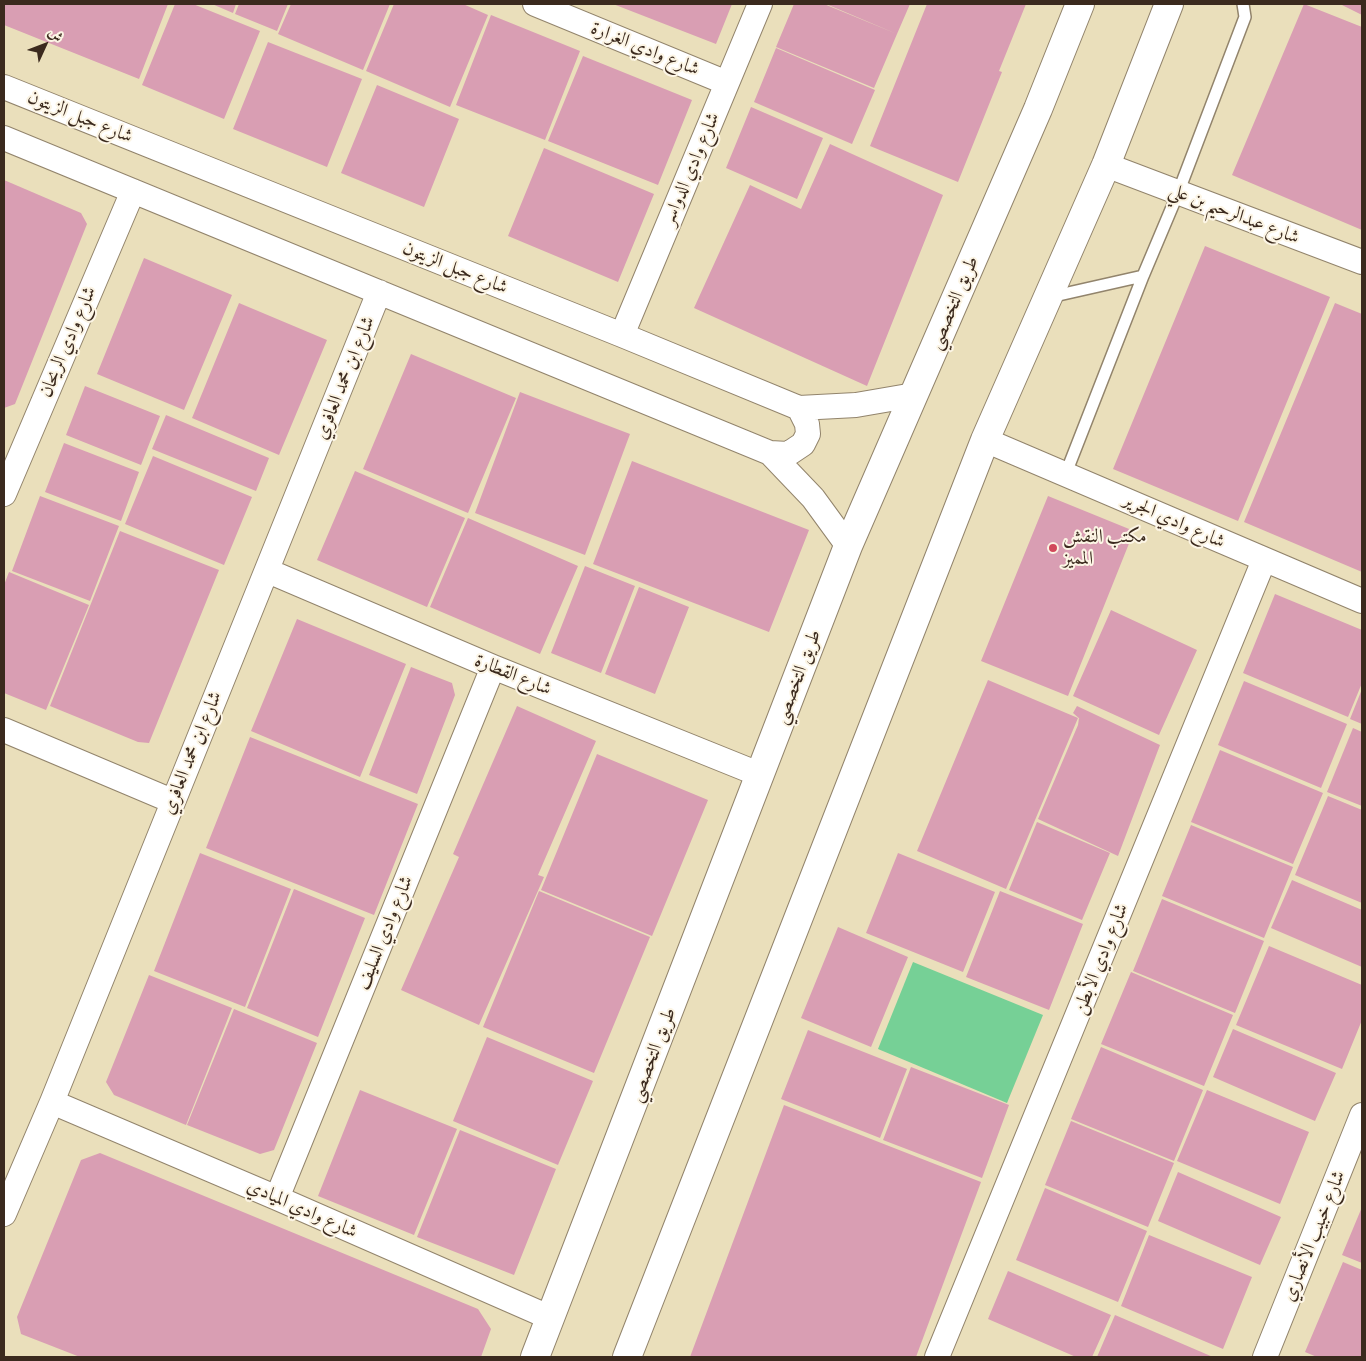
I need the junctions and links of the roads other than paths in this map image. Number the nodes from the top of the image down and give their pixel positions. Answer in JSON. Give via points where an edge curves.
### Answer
{"nodes":[{"id":1,"x":535,"y":4,"type":"edge"},
{"id":2,"x":760,"y":4,"type":"edge"},
{"id":3,"x":1080,"y":4,"type":"edge"},
{"id":4,"x":1169,"y":4,"type":"edge"},
{"id":5,"x":1242,"y":4,"type":"edge"},
{"id":6,"x":727,"y":83,"type":"junction"},
{"id":7,"x":4,"y":87,"type":"edge"},
{"id":8,"x":4,"y":138,"type":"edge"},
{"id":9,"x":1106,"y":165,"type":"junction"},
{"id":10,"x":133,"y":191,"type":"junction"},
{"id":11,"x":1178,"y":193,"type":"junction"},
{"id":12,"x":1362,"y":262,"type":"edge"},
{"id":13,"x":1143,"y":276,"type":"junction"},
{"id":14,"x":380,"y":292,"type":"junction"},
{"id":15,"x":1046,"y":298,"type":"junction"},
{"id":16,"x":622,"y":335,"type":"junction"},
{"id":17,"x":914,"y":395,"type":"junction"},
{"id":18,"x":799,"y":408,"type":"junction"},
{"id":19,"x":985,"y":440,"type":"junction"},
{"id":20,"x":11,"y":453,"type":"edge"},
{"id":21,"x":770,"y":453,"type":"junction"},
{"id":22,"x":1066,"y":473,"type":"junction"},
{"id":23,"x":4,"y":494,"type":"edge"},
{"id":24,"x":848,"y":546,"type":"junction"},
{"id":25,"x":1264,"y":560,"type":"junction"},
{"id":26,"x":268,"y":571,"type":"junction"},
{"id":27,"x":1362,"y":601,"type":"edge"},
{"id":28,"x":494,"y":668,"type":"junction"},
{"id":29,"x":4,"y":730,"type":"edge"},
{"id":30,"x":761,"y":775,"type":"junction"},
{"id":31,"x":172,"y":801,"type":"junction"},
{"id":32,"x":52,"y":1102,"type":"junction"},
{"id":33,"x":1362,"y":1116,"type":"edge"},
{"id":34,"x":277,"y":1198,"type":"junction"},
{"id":35,"x":4,"y":1214,"type":"edge"},
{"id":36,"x":551,"y":1318,"type":"junction"},
{"id":37,"x":535,"y":1357,"type":"edge"},
{"id":38,"x":627,"y":1357,"type":"edge"},
{"id":39,"x":938,"y":1357,"type":"edge"},
{"id":40,"x":1265,"y":1357,"type":"edge"}],
"edges":[{"from":1,"to":6,"type":"street","name":"شارع وادي الغرارة"},
{"from":2,"to":6,"type":"street","name":"شارع وادي الدواسر"},
{"from":3,"to":17,"type":"main road","name":"طريق التخصصي"},
{"from":4,"to":9,"type":"main road"},
{"from":5,"to":11,"type":"lane","via":[[1245,17]]},
{"from":6,"to":16,"type":"street","name":"شارع وادي الدواسر"},
{"from":7,"to":16,"type":"street","name":"شارع جبل الزيتون"},
{"from":8,"to":10,"type":"street"},
{"from":9,"to":11,"type":"street","name":"شارع عبدالرحيم بن علي"},
{"from":9,"to":15,"type":"main road"},
{"from":10,"to":14,"type":"street"},
{"from":10,"to":20,"type":"street","name":"شارع وادي الريحان"},
{"from":11,"to":12,"type":"street","name":"شارع عبدالرحيم بن علي"},
{"from":11,"to":13,"type":"lane"},
{"from":13,"to":15,"type":"lane"},
{"from":13,"to":22,"type":"lane"},
{"from":14,"to":21,"type":"street"},
{"from":14,"to":26,"type":"street","name":"شارع ابن محمد العافري"},
{"from":15,"to":19,"type":"main road"},
{"from":16,"to":18,"type":"street","name":"شارع جبل الزيتون"},
{"from":17,"to":18,"type":"street","name":"شارع جبل الزيتون","via":[[856,405]]},
{"from":17,"to":24,"type":"main road","name":"طريق التخصصي"},
{"from":18,"to":21,"type":"street","via":[[807,424],[808,434],[803,444],[788,454]]},
{"from":19,"to":22,"type":"street","name":"شارع وادي الجرير"},
{"from":19,"to":38,"type":"main road"},
{"from":20,"to":23,"type":"street","name":"شارع وادي الريحان"},
{"from":21,"to":24,"type":"street","via":[[813,498]]},
{"from":22,"to":25,"type":"street","name":"شارع وادي الجرير"},
{"from":24,"to":30,"type":"main road","name":"طريق التخصصي"},
{"from":25,"to":27,"type":"street","name":"شارع وادي الجرير"},
{"from":25,"to":39,"type":"street","name":"شارع وادي الأبطن"},
{"from":26,"to":28,"type":"street","name":"شارع القطارة"},
{"from":26,"to":31,"type":"street","name":"شارع ابن محمد العافري"},
{"from":28,"to":30,"type":"street","name":"شارع القطارة"},
{"from":28,"to":34,"type":"street","name":"شارع وادي السليف"},
{"from":29,"to":31,"type":"street"},
{"from":30,"to":36,"type":"main road","name":"طريق التخصصي"},
{"from":31,"to":32,"type":"street","name":"شارع ابن محمد العافري"},
{"from":32,"to":34,"type":"street","name":"شارع وادي الميادي"},
{"from":32,"to":35,"type":"street","name":"شارع ابن محمد العافري"},
{"from":33,"to":40,"type":"street","name":"شارع خبيب الأنصاري"},
{"from":34,"to":36,"type":"street","name":"شارع وادي الميادي"},
{"from":36,"to":37,"type":"main road","name":"طريق التخصصي"}]}
